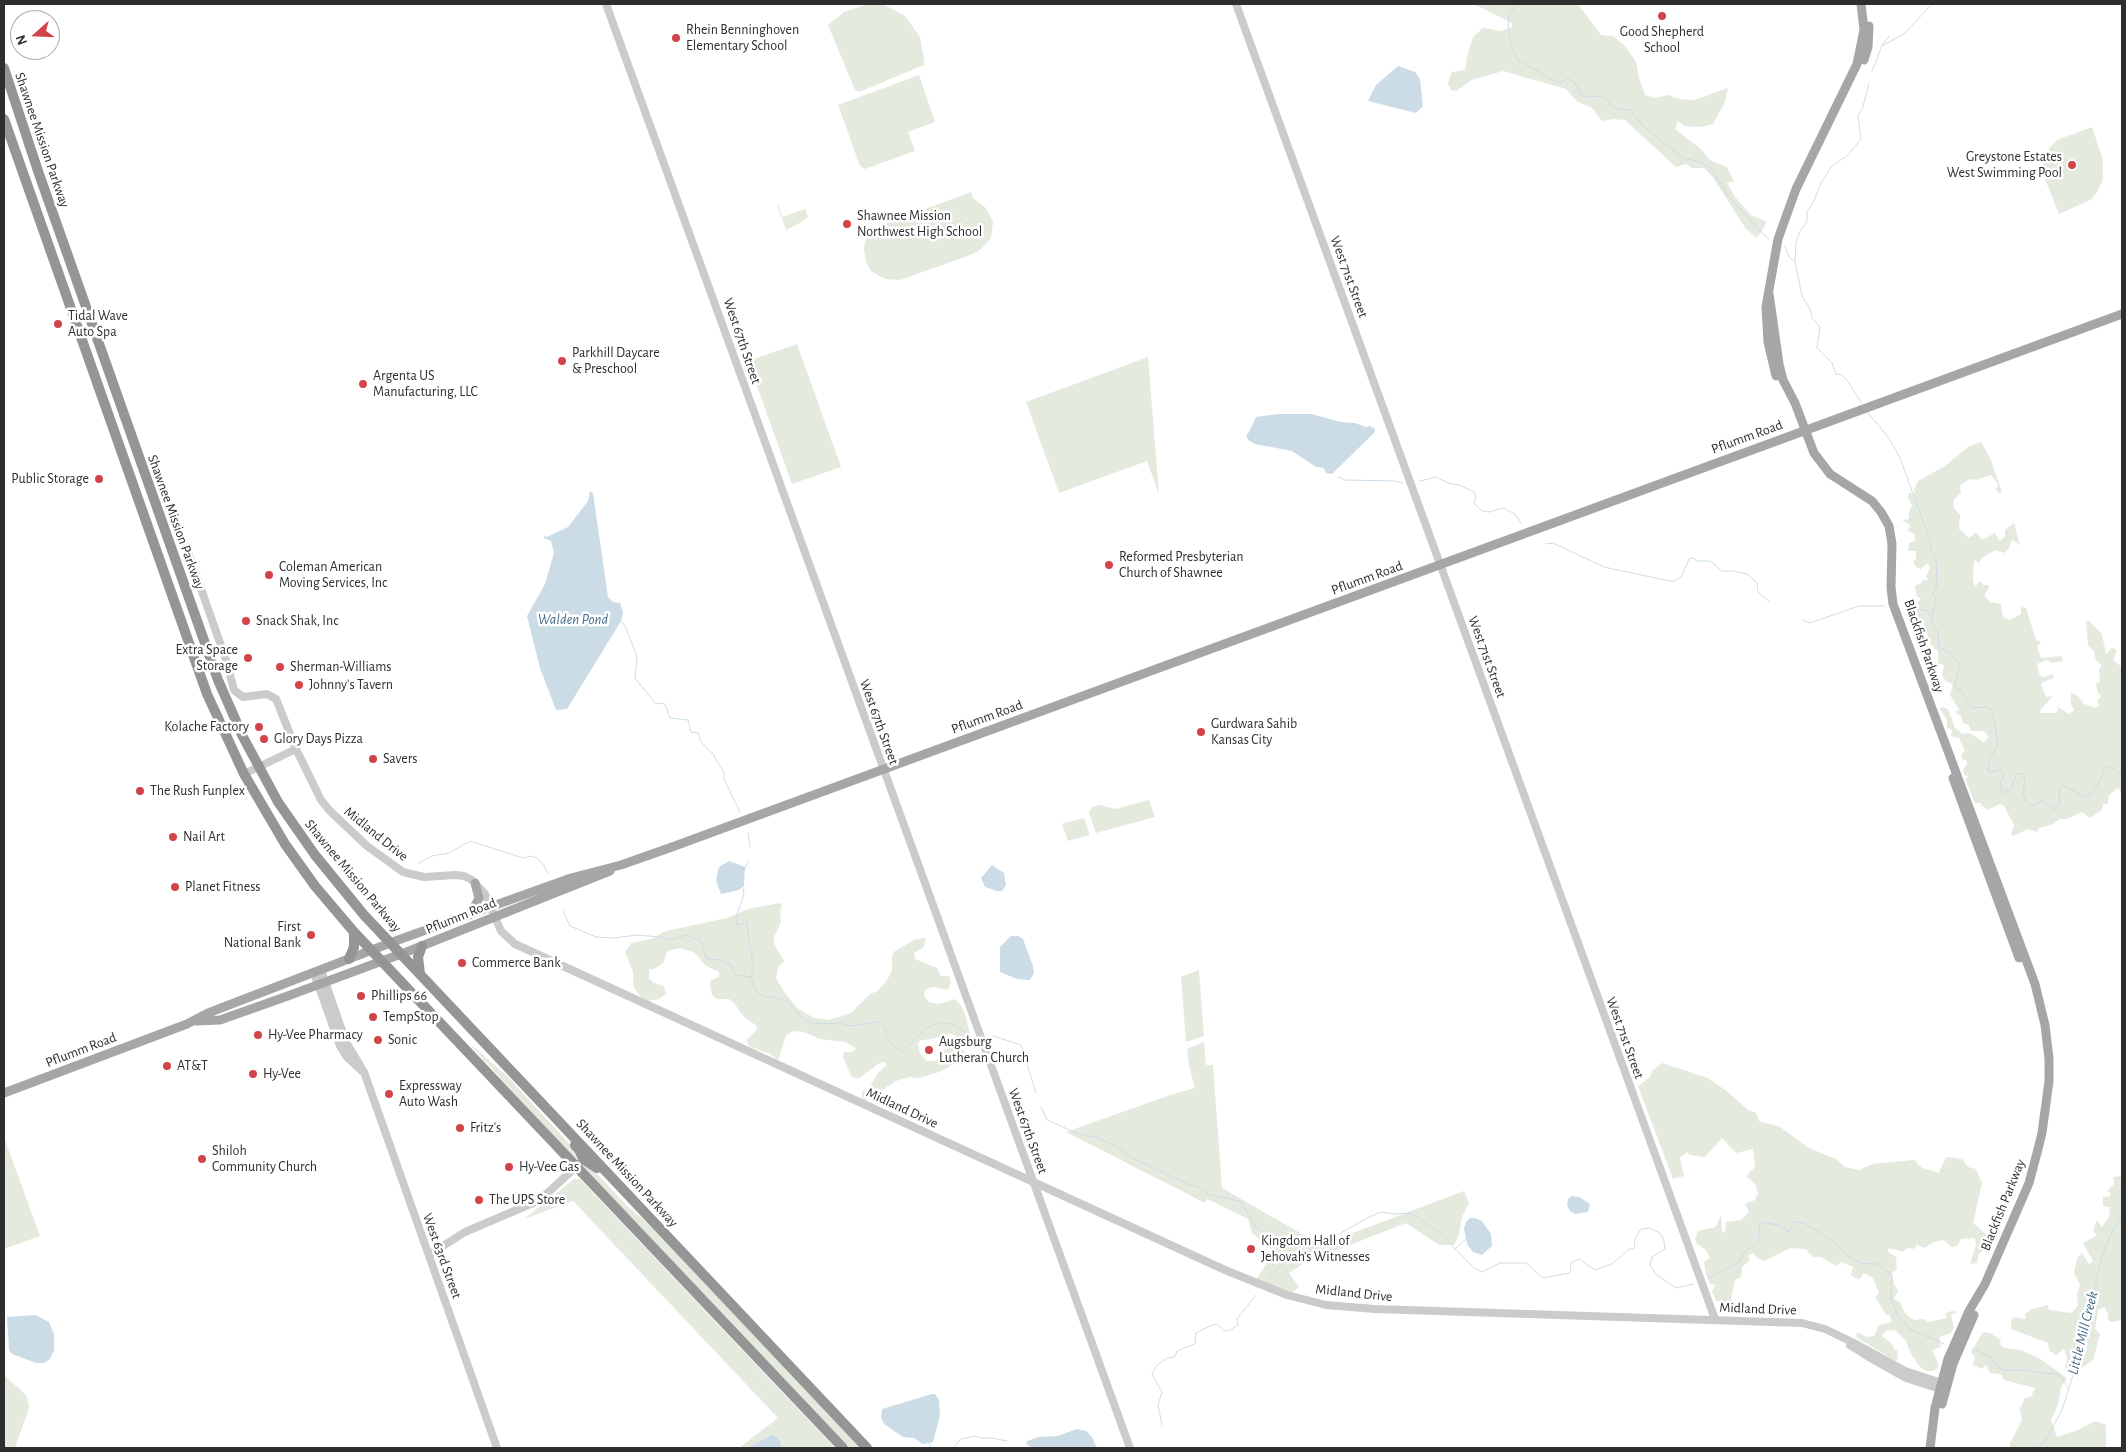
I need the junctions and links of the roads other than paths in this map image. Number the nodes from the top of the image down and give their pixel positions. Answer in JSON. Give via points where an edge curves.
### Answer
{"nodes":[{"id":1,"x":606,"y":4,"type":"edge"},
{"id":2,"x":1236,"y":4,"type":"edge"},
{"id":3,"x":1861,"y":4,"type":"edge"},
{"id":4,"x":1867,"y":4,"type":"edge"},
{"id":5,"x":4,"y":68,"type":"edge"},
{"id":6,"x":1856,"y":72,"type":"junction"},
{"id":7,"x":4,"y":119,"type":"edge"},
{"id":8,"x":2122,"y":314,"type":"edge"},
{"id":9,"x":109,"y":416,"type":"junction"},
{"id":10,"x":1803,"y":431,"type":"junction"},
{"id":11,"x":130,"y":433,"type":"junction"},
{"id":12,"x":118,"y":439,"type":"junction"},
{"id":13,"x":137,"y":451,"type":"junction"},
{"id":14,"x":186,"y":546,"type":"dead end"},
{"id":15,"x":1441,"y":565,"type":"junction"},
{"id":16,"x":188,"y":642,"type":"junction"},
{"id":17,"x":209,"y":656,"type":"junction"},
{"id":18,"x":197,"y":667,"type":"junction"},
{"id":19,"x":218,"y":680,"type":"junction"},
{"id":20,"x":296,"y":749,"type":"junction"},
{"id":21,"x":258,"y":767,"type":"junction"},
{"id":22,"x":883,"y":769,"type":"junction"},
{"id":23,"x":244,"y":774,"type":"junction"},
{"id":24,"x":621,"y":866,"type":"junction"},
{"id":25,"x":476,"y":883,"type":"junction"},
{"id":26,"x":491,"y":908,"type":"junction"},
{"id":27,"x":470,"y":915,"type":"junction"},
{"id":28,"x":494,"y":917,"type":"junction"},
{"id":29,"x":354,"y":932,"type":"junction"},
{"id":30,"x":390,"y":943,"type":"junction"},
{"id":31,"x":422,"y":946,"type":"junction"},
{"id":32,"x":372,"y":950,"type":"junction"},
{"id":33,"x":401,"y":954,"type":"junction"},
{"id":34,"x":349,"y":959,"type":"junction"},
{"id":35,"x":382,"y":962,"type":"junction"},
{"id":36,"x":317,"y":971,"type":"junction"},
{"id":37,"x":420,"y":974,"type":"junction"},
{"id":38,"x":321,"y":984,"type":"junction"},
{"id":39,"x":195,"y":1021,"type":"junction"},
{"id":40,"x":4,"y":1093,"type":"edge"},
{"id":41,"x":540,"y":1102,"type":"junction"},
{"id":42,"x":579,"y":1163,"type":"junction"},
{"id":43,"x":1034,"y":1182,"type":"junction"},
{"id":44,"x":642,"y":1209,"type":"junction"},
{"id":45,"x":429,"y":1256,"type":"junction"},
{"id":46,"x":1715,"y":1319,"type":"junction"},
{"id":47,"x":1943,"y":1386,"type":"junction"},
{"id":48,"x":497,"y":1448,"type":"edge"},
{"id":49,"x":842,"y":1448,"type":"edge"},
{"id":50,"x":868,"y":1448,"type":"edge"},
{"id":51,"x":1130,"y":1448,"type":"edge"},
{"id":52,"x":1930,"y":1448,"type":"edge"},
{"id":53,"x":1936,"y":1448,"type":"edge"}],
"edges":[{"from":1,"to":22,"type":"street","name":"West 67th Street"},
{"from":2,"to":15,"type":"street","name":"West 71st Street"},
{"from":3,"to":6,"type":"main road","via":[[1864,30]]},
{"from":4,"to":6,"type":"main road","via":[[1869,38],[1866,55]]},
{"from":5,"to":11,"type":"highway","name":"Shawnee Mission Parkway"},
{"from":6,"to":10,"type":"main road","name":"Blackfish Parkway","via":[[1786,212],[1769,294],[1779,364]]},
{"from":7,"to":9,"type":"highway","name":"Shawnee Mission Parkway"},
{"from":8,"to":10,"type":"main road","name":"Pflumm Road"},
{"from":9,"to":11,"type":"highway"},
{"from":9,"to":12,"type":"highway","name":"Shawnee Mission Parkway"},
{"from":10,"to":15,"type":"main road","name":"Pflumm Road"},
{"from":10,"to":47,"type":"main road","name":"Blackfish Parkway","via":[[1820,462],[1841,482],[1872,501],[1889,526],[1893,604],[2035,984],[2045,1025],[2048,1089],[2042,1134],[2029,1183],[1977,1299],[1975,1312]]},
{"from":11,"to":13,"type":"highway","name":"Shawnee Mission Parkway"},
{"from":12,"to":13,"type":"highway","via":[[126,441]]},
{"from":12,"to":16,"type":"highway","name":"Shawnee Mission Parkway"},
{"from":13,"to":17,"type":"highway","name":"Shawnee Mission Parkway"},
{"from":14,"to":20,"type":"street","name":"Midland Drive","via":[[234,690],[243,697],[267,694],[276,699]]},
{"from":15,"to":22,"type":"main road","name":"Pflumm Road"},
{"from":15,"to":46,"type":"street","name":"West 71st Street"},
{"from":16,"to":17,"type":"highway"},
{"from":16,"to":18,"type":"highway","name":"Shawnee Mission Parkway"},
{"from":17,"to":19,"type":"highway","name":"Shawnee Mission Parkway"},
{"from":18,"to":19,"type":"highway"},
{"from":18,"to":23,"type":"highway","name":"Shawnee Mission Parkway"},
{"from":19,"to":21,"type":"highway","name":"Shawnee Mission Parkway"},
{"from":20,"to":21,"type":"street"},
{"from":20,"to":25,"type":"street","name":"Midland Drive","via":[[330,811],[384,859],[413,876],[464,876]]},
{"from":21,"to":23,"type":"street"},
{"from":21,"to":30,"type":"highway","name":"Shawnee Mission Parkway","via":[[305,841]]},
{"from":22,"to":24,"type":"main road","name":"Pflumm Road"},
{"from":22,"to":43,"type":"street","name":"West 67th Street"},
{"from":23,"to":29,"type":"highway","name":"Shawnee Mission Parkway","via":[[297,862]]},
{"from":24,"to":26,"type":"main road","name":"Pflumm Road","via":[[571,878]]},
{"from":24,"to":28,"type":"main road","name":"Pflumm Road"},
{"from":25,"to":26,"type":"street","name":"Midland Drive"},
{"from":25,"to":27,"type":"main road","via":[[479,898]]},
{"from":26,"to":27,"type":"main road","name":"Pflumm Road"},
{"from":26,"to":28,"type":"street","name":"Midland Drive"},
{"from":27,"to":30,"type":"main road","name":"Pflumm Road"},
{"from":28,"to":31,"type":"main road","name":"Pflumm Road"},
{"from":28,"to":43,"type":"street","name":"Midland Drive","via":[[501,931],[515,944]]},
{"from":29,"to":32,"type":"highway","name":"Shawnee Mission Parkway"},
{"from":29,"to":34,"type":"highway","via":[[354,947]]},
{"from":30,"to":32,"type":"main road","name":"Pflumm Road"},
{"from":30,"to":33,"type":"highway","name":"Shawnee Mission Parkway"},
{"from":31,"to":33,"type":"main road","name":"Pflumm Road"},
{"from":31,"to":37,"type":"highway","via":[[418,957]]},
{"from":32,"to":34,"type":"main road","name":"Pflumm Road"},
{"from":32,"to":35,"type":"highway","name":"Shawnee Mission Parkway"},
{"from":33,"to":35,"type":"main road","name":"Pflumm Road"},
{"from":33,"to":37,"type":"highway","name":"Shawnee Mission Parkway"},
{"from":34,"to":36,"type":"main road","name":"Pflumm Road"},
{"from":35,"to":38,"type":"main road","name":"Pflumm Road"},
{"from":35,"to":42,"type":"highway","name":"Shawnee Mission Parkway"},
{"from":36,"to":38,"type":"street","name":"West 63rd Street"},
{"from":36,"to":39,"type":"main road","name":"Pflumm Road"},
{"from":37,"to":41,"type":"highway","name":"Shawnee Mission Parkway"},
{"from":38,"to":39,"type":"main road","name":"Pflumm Road","via":[[220,1020]]},
{"from":38,"to":45,"type":"street","name":"West 63rd Street","via":[[340,1046],[364,1072]]},
{"from":39,"to":40,"type":"main road","name":"Pflumm Road"},
{"from":41,"to":42,"type":"highway","via":[[580,1151]]},
{"from":41,"to":44,"type":"highway","name":"Shawnee Mission Parkway"},
{"from":42,"to":44,"type":"highway","via":[[590,1162]]},
{"from":42,"to":45,"type":"street","via":[[540,1200],[465,1232]]},
{"from":42,"to":49,"type":"highway","name":"Shawnee Mission Parkway"},
{"from":43,"to":46,"type":"street","name":"Midland Drive","via":[[1257,1284],[1306,1300],[1390,1309]]},
{"from":43,"to":51,"type":"street","name":"West 67th Street"},
{"from":44,"to":50,"type":"highway","name":"Shawnee Mission Parkway"},
{"from":45,"to":48,"type":"street","name":"West 63rd Street"},
{"from":46,"to":47,"type":"street","name":"Midland Drive","via":[[1802,1323],[1824,1329],[1905,1371]]},
{"from":47,"to":52,"type":"main road","name":"Blackfish Parkway"},
{"from":47,"to":53,"type":"main road","name":"Blackfish Parkway"}]}
